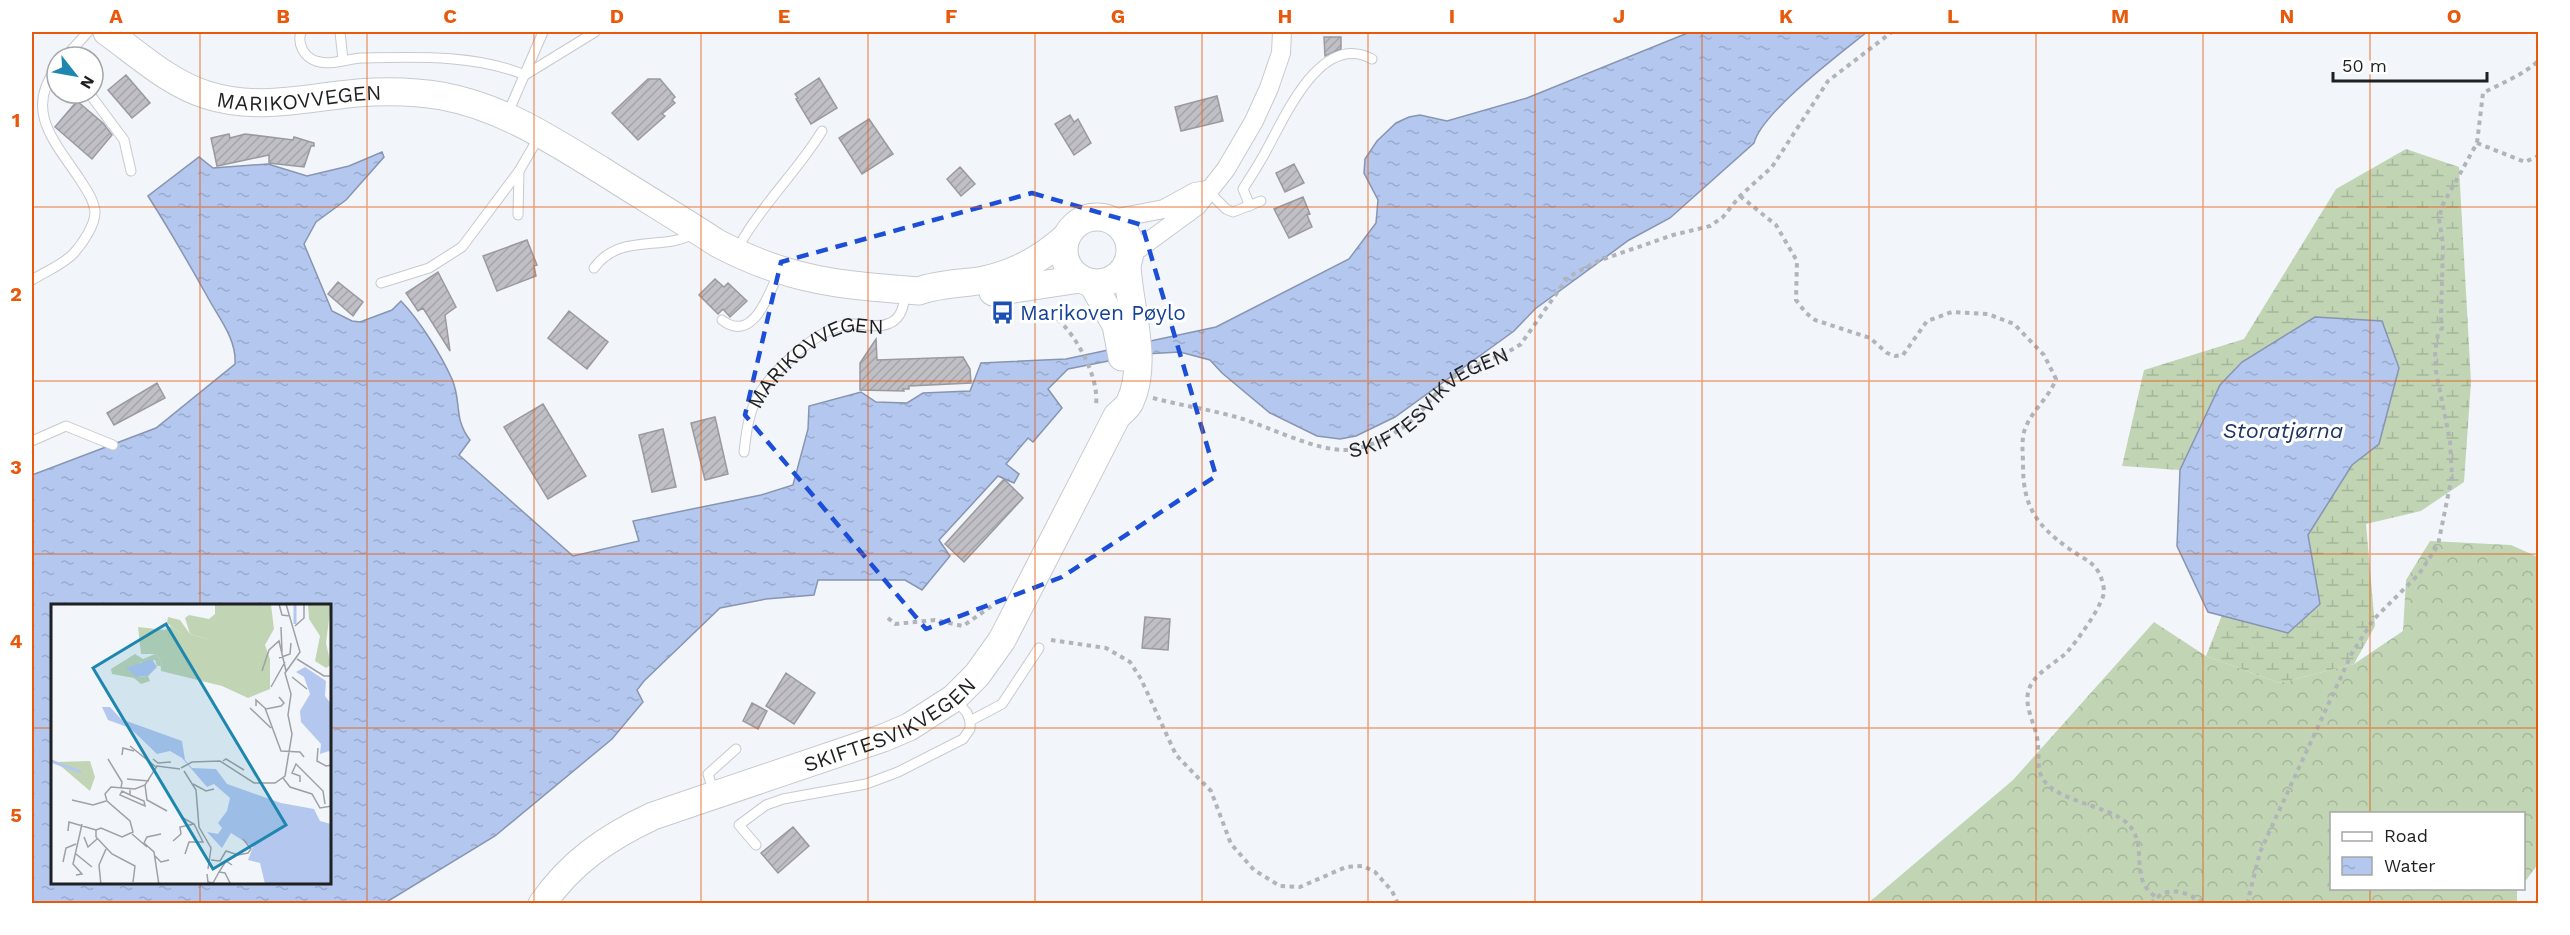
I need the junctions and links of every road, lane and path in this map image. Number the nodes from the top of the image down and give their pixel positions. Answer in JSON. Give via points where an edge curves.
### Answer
{"nodes":[{"id":1,"x":88,"y":32,"type":"edge"},
{"id":2,"x":107,"y":32,"type":"edge"},
{"id":3,"x":301,"y":32,"type":"edge"},
{"id":4,"x":340,"y":32,"type":"edge"},
{"id":5,"x":543,"y":32,"type":"edge"},
{"id":6,"x":595,"y":32,"type":"edge"},
{"id":7,"x":1285,"y":32,"type":"edge"},
{"id":8,"x":1892,"y":32,"type":"edge"},
{"id":9,"x":76,"y":45,"type":"edge"},
{"id":10,"x":1372,"y":59,"type":"dead end"},
{"id":11,"x":343,"y":60,"type":"junction"},
{"id":12,"x":2538,"y":61,"type":"edge"},
{"id":13,"x":525,"y":75,"type":"junction"},
{"id":14,"x":45,"y":89,"type":"edge"},
{"id":15,"x":98,"y":105,"type":"edge"},
{"id":16,"x":507,"y":115,"type":"junction"},
{"id":17,"x":822,"y":130,"type":"dead end"},
{"id":18,"x":542,"y":133,"type":"junction"},
{"id":19,"x":2477,"y":143,"type":"junction"},
{"id":20,"x":2538,"y":156,"type":"edge"},
{"id":21,"x":131,"y":171,"type":"dead end"},
{"id":22,"x":519,"y":171,"type":"junction"},
{"id":23,"x":1207,"y":190,"type":"junction"},
{"id":24,"x":1740,"y":196,"type":"junction"},
{"id":25,"x":1261,"y":201,"type":"dead end"},
{"id":26,"x":1250,"y":206,"type":"junction"},
{"id":27,"x":519,"y":215,"type":"dead end"},
{"id":28,"x":1112,"y":219,"type":"junction"},
{"id":29,"x":698,"y":231,"type":"junction"},
{"id":30,"x":1066,"y":237,"type":"junction"},
{"id":31,"x":743,"y":239,"type":"dead end"},
{"id":32,"x":594,"y":268,"type":"dead end"},
{"id":33,"x":1128,"y":269,"type":"junction"},
{"id":34,"x":779,"y":272,"type":"junction"},
{"id":35,"x":32,"y":280,"type":"edge"},
{"id":36,"x":381,"y":284,"type":"dead end"},
{"id":37,"x":1091,"y":287,"type":"junction"},
{"id":38,"x":912,"y":290,"type":"junction"},
{"id":39,"x":1037,"y":306,"type":"dead end"},
{"id":40,"x":722,"y":320,"type":"dead end"},
{"id":41,"x":1131,"y":388,"type":"junction"},
{"id":42,"x":1095,"y":389,"type":"dead end"},
{"id":43,"x":32,"y":441,"type":"edge"},
{"id":44,"x":113,"y":445,"type":"dead end"},
{"id":45,"x":744,"y":452,"type":"dead end"},
{"id":46,"x":996,"y":602,"type":"dead end"},
{"id":47,"x":888,"y":618,"type":"dead end"},
{"id":48,"x":1039,"y":648,"type":"joint"},
{"id":49,"x":954,"y":698,"type":"junction"},
{"id":50,"x":970,"y":721,"type":"junction"},
{"id":51,"x":736,"y":749,"type":"dead end"},
{"id":52,"x":714,"y":795,"type":"junction"},
{"id":53,"x":756,"y":845,"type":"dead end"},
{"id":54,"x":2156,"y":897,"type":"junction"},
{"id":55,"x":542,"y":903,"type":"edge"},
{"id":56,"x":1398,"y":903,"type":"edge"},
{"id":57,"x":2151,"y":903,"type":"edge"},
{"id":58,"x":2205,"y":903,"type":"edge"},
{"id":59,"x":2247,"y":903,"type":"edge"}],
"edges":[{"from":1,"to":9,"type":"lane"},
{"from":2,"to":16,"type":"main road","name":"MARIKOVVEGEN","via":[[182,85],[230,101],[283,103],[372,92],[407,92],[464,101]]},
{"from":3,"to":11,"type":"lane","name":"MARIKOVVEGEN","via":[[301,46],[314,60]]},
{"from":4,"to":11,"type":"lane","name":"MARIKOVVEGEN"},
{"from":5,"to":13,"type":"lane"},
{"from":6,"to":13,"type":"lane"},
{"from":7,"to":23,"type":"street","via":[[1281,53],[1254,121],[1226,169]]},
{"from":8,"to":24,"type":"path","name":"SKIFTESVIKVEGEN","via":[[1828,81],[1772,167]]},
{"from":10,"to":26,"type":"lane","via":[[1365,55],[1344,56],[1330,60],[1311,76],[1243,189]]},
{"from":11,"to":13,"type":"lane","name":"MARIKOVVEGEN","via":[[477,60]]},
{"from":12,"to":19,"type":"path","via":[[2526,72],[2484,93]]},
{"from":13,"to":16,"type":"lane"},
{"from":14,"to":35,"type":"lane","via":[[42,111],[60,151],[91,198],[94,212],[93,222],[74,253]]},
{"from":15,"to":21,"type":"lane","via":[[124,140]]},
{"from":16,"to":18,"type":"main road","name":"MARIKOVVEGEN"},
{"from":17,"to":31,"type":"lane","via":[[805,159],[771,197]]},
{"from":18,"to":22,"type":"lane"},
{"from":18,"to":29,"type":"main road","name":"MARIKOVVEGEN"},
{"from":19,"to":20,"type":"path","via":[[2525,162]]},
{"from":19,"to":59,"type":"path","via":[[2442,206],[2439,219],[2443,244],[2443,322],[2435,351],[2450,441],[2451,476],[2438,545],[2419,574],[2374,619],[2352,653],[2260,852]]},
{"from":22,"to":27,"type":"lane"},
{"from":22,"to":36,"type":"lane","via":[[462,247],[429,268]]},
{"from":23,"to":26,"type":"lane","via":[[1233,212]]},
{"from":23,"to":28,"type":"street","via":[[1195,192],[1164,209]]},
{"from":23,"to":33,"type":"street","via":[[1197,206]]},
{"from":24,"to":41,"type":"path","name":"SKIFTESVIKVEGEN","via":[[1710,226],[1598,261],[1568,277],[1521,344],[1455,376],[1401,430],[1371,445],[1328,449],[1241,418]]},
{"from":24,"to":54,"type":"path","via":[[1776,225],[1797,261],[1796,300],[1815,320],[1870,338],[1895,356],[1903,355],[1927,321],[1952,312],[1988,314],[2014,324],[2044,355],[2056,379],[2051,393],[2025,429],[2023,490],[2029,507],[2047,531],[2093,563],[2105,593],[2064,655],[2043,670],[2028,691],[2027,703],[2038,738],[2040,772],[2062,795],[2108,811],[2128,823],[2137,837],[2144,884]]},
{"from":25,"to":26,"type":"lane"},
{"from":28,"to":30,"type":"main road","via":[[1088,217]]},
{"from":28,"to":33,"type":"main road","via":[[1128,236]]},
{"from":29,"to":32,"type":"lane","via":[[686,239],[638,243],[617,250],[606,254]]},
{"from":29,"to":34,"type":"main road","name":"MARIKOVVEGEN"},
{"from":30,"to":37,"type":"main road","via":[[1066,264]]},
{"from":30,"to":38,"type":"main road","name":"MARIKOVVEGEN","via":[[1023,268],[984,280]]},
{"from":33,"to":37,"type":"main road","via":[[1111,281]]},
{"from":33,"to":41,"type":"main road","name":"SKIFTESVIKVEGEN","via":[[1137,351]]},
{"from":34,"to":38,"type":"main road","name":"MARIKOVVEGEN","via":[[836,284]]},
{"from":34,"to":40,"type":"lane","via":[[751,322],[731,327]]},
{"from":37,"to":38,"type":"main road","name":"MARIKOVVEGEN","via":[[930,299]]},
{"from":37,"to":41,"type":"main road","name":"SKIFTESVIKVEGEN","via":[[1116,325],[1123,375]]},
{"from":38,"to":45,"type":"lane","name":"MARIKOVVEGEN","via":[[892,322],[883,326],[847,324],[832,328],[775,373],[754,403]]},
{"from":39,"to":42,"type":"path","via":[[1063,322]]},
{"from":41,"to":49,"type":"main road","name":"SKIFTESVIKVEGEN","via":[[1115,407],[1118,416],[1002,640],[977,675]]},
{"from":43,"to":44,"type":"lane","via":[[66,426]]},
{"from":46,"to":47,"type":"path","via":[[963,626],[935,620],[895,624]]},
{"from":48,"to":50,"type":"lane","via":[[1002,704]]},
{"from":48,"to":56,"type":"path","via":[[1047,640],[1106,648],[1130,662],[1176,755],[1211,791],[1232,844],[1254,870],[1280,886],[1300,887],[1346,867],[1363,866],[1375,872]]},
{"from":49,"to":50,"type":"lane"},
{"from":49,"to":52,"type":"main road","name":"SKIFTESVIKVEGEN","via":[[909,728]]},
{"from":50,"to":53,"type":"lane","via":[[963,739],[898,772],[766,805],[740,825]]},
{"from":51,"to":52,"type":"lane","via":[[708,774]]},
{"from":52,"to":55,"type":"main road","name":"SKIFTESVIKVEGEN","via":[[619,832],[571,868]]},
{"from":54,"to":57,"type":"path"},
{"from":54,"to":58,"type":"path","via":[[2170,890],[2187,892]]}]}
